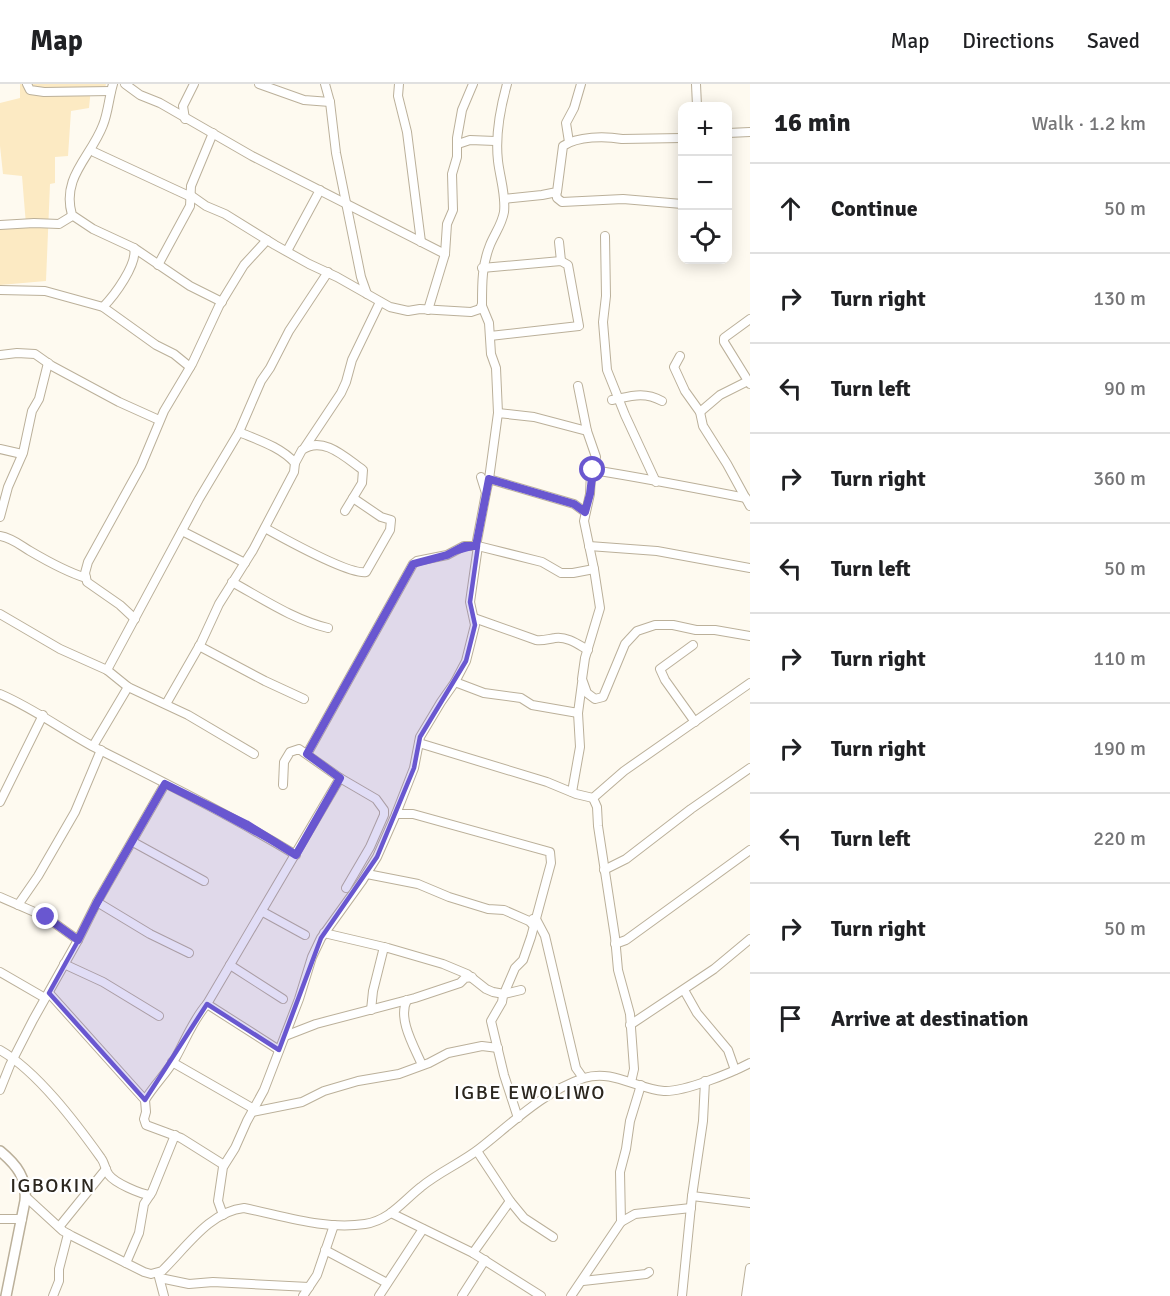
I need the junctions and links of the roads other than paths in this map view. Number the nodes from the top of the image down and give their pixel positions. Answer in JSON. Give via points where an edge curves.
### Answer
{"nodes":[{"id":1,"x":27,"y":84,"type":"edge"},
{"id":2,"x":125,"y":84,"type":"edge"},
{"id":3,"x":194,"y":84,"type":"edge"},
{"id":4,"x":259,"y":84,"type":"edge"},
{"id":5,"x":325,"y":84,"type":"edge"},
{"id":6,"x":399,"y":84,"type":"edge"},
{"id":7,"x":473,"y":84,"type":"edge"},
{"id":8,"x":507,"y":84,"type":"edge"},
{"id":9,"x":581,"y":84,"type":"edge"},
{"id":10,"x":696,"y":84,"type":"edge"},
{"id":11,"x":112,"y":87,"type":"edge"},
{"id":12,"x":330,"y":102,"type":"junction"},
{"id":13,"x":698,"y":102,"type":"edge"},
{"id":14,"x":183,"y":106,"type":"junction"},
{"id":15,"x":173,"y":112,"type":"junction"},
{"id":16,"x":185,"y":119,"type":"junction"},
{"id":17,"x":750,"y":132,"type":"edge"},
{"id":18,"x":213,"y":133,"type":"junction"},
{"id":19,"x":732,"y":133,"type":"edge"},
{"id":20,"x":678,"y":138,"type":"edge"},
{"id":21,"x":495,"y":141,"type":"dead end"},
{"id":22,"x":569,"y":142,"type":"junction"},
{"id":23,"x":458,"y":144,"type":"junction"},
{"id":24,"x":94,"y":148,"type":"junction"},
{"id":25,"x":320,"y":190,"type":"junction"},
{"id":26,"x":556,"y":193,"type":"junction"},
{"id":27,"x":189,"y":195,"type":"junction"},
{"id":28,"x":504,"y":199,"type":"junction"},
{"id":29,"x":678,"y":204,"type":"edge"},
{"id":30,"x":190,"y":206,"type":"junction"},
{"id":31,"x":206,"y":206,"type":"junction"},
{"id":32,"x":347,"y":206,"type":"junction"},
{"id":33,"x":72,"y":216,"type":"junction"},
{"id":34,"x":0,"y":225,"type":"edge"},
{"id":35,"x":605,"y":237,"type":"dead end"},
{"id":36,"x":267,"y":240,"type":"junction"},
{"id":37,"x":421,"y":242,"type":"junction"},
{"id":38,"x":558,"y":242,"type":"dead end"},
{"id":39,"x":286,"y":251,"type":"junction"},
{"id":40,"x":138,"y":253,"type":"junction"},
{"id":41,"x":445,"y":254,"type":"junction"},
{"id":42,"x":561,"y":261,"type":"junction"},
{"id":43,"x":158,"y":265,"type":"junction"},
{"id":44,"x":482,"y":268,"type":"junction"},
{"id":45,"x":328,"y":272,"type":"junction"},
{"id":46,"x":0,"y":290,"type":"edge"},
{"id":47,"x":367,"y":294,"type":"junction"},
{"id":48,"x":222,"y":302,"type":"junction"},
{"id":49,"x":380,"y":302,"type":"junction"},
{"id":50,"x":482,"y":306,"type":"junction"},
{"id":51,"x":103,"y":307,"type":"junction"},
{"id":52,"x":428,"y":310,"type":"junction"},
{"id":53,"x":750,"y":319,"type":"edge"},
{"id":54,"x":490,"y":336,"type":"junction"},
{"id":55,"x":0,"y":355,"type":"edge"},
{"id":56,"x":680,"y":356,"type":"dead end"},
{"id":57,"x":48,"y":363,"type":"junction"},
{"id":58,"x":190,"y":367,"type":"junction"},
{"id":59,"x":749,"y":383,"type":"edge"},
{"id":60,"x":578,"y":386,"type":"dead end"},
{"id":61,"x":615,"y":400,"type":"junction"},
{"id":62,"x":662,"y":401,"type":"dead end"},
{"id":63,"x":700,"y":412,"type":"junction"},
{"id":64,"x":498,"y":413,"type":"junction"},
{"id":65,"x":159,"y":420,"type":"junction"},
{"id":66,"x":586,"y":431,"type":"junction"},
{"id":67,"x":239,"y":432,"type":"junction"},
{"id":68,"x":305,"y":447,"type":"junction"},
{"id":69,"x":0,"y":449,"type":"edge"},
{"id":70,"x":22,"y":454,"type":"junction"},
{"id":71,"x":295,"y":464,"type":"junction"},
{"id":72,"x":593,"y":470,"type":"junction"},
{"id":73,"x":485,"y":478,"type":"junction"},
{"id":74,"x":656,"y":482,"type":"junction"},
{"id":75,"x":353,"y":498,"type":"junction"},
{"id":76,"x":748,"y":502,"type":"edge"},
{"id":77,"x":345,"y":511,"type":"dead end"},
{"id":78,"x":585,"y":512,"type":"junction"},
{"id":79,"x":0,"y":517,"type":"edge"},
{"id":80,"x":265,"y":528,"type":"junction"},
{"id":81,"x":182,"y":531,"type":"junction"},
{"id":82,"x":0,"y":536,"type":"edge"},
{"id":83,"x":477,"y":546,"type":"junction"},
{"id":84,"x":590,"y":546,"type":"junction"},
{"id":85,"x":245,"y":562,"type":"junction"},
{"id":86,"x":750,"y":568,"type":"edge"},
{"id":87,"x":594,"y":569,"type":"junction"},
{"id":88,"x":86,"y":578,"type":"junction"},
{"id":89,"x":232,"y":582,"type":"junction"},
{"id":90,"x":0,"y":614,"type":"edge"},
{"id":91,"x":135,"y":620,"type":"junction"},
{"id":92,"x":476,"y":621,"type":"junction"},
{"id":93,"x":328,"y":628,"type":"dead end"},
{"id":94,"x":750,"y":636,"type":"edge"},
{"id":95,"x":693,"y":645,"type":"dead end"},
{"id":96,"x":199,"y":646,"type":"junction"},
{"id":97,"x":588,"y":650,"type":"junction"},
{"id":98,"x":108,"y":670,"type":"junction"},
{"id":99,"x":455,"y":682,"type":"junction"},
{"id":100,"x":583,"y":682,"type":"junction"},
{"id":101,"x":750,"y":683,"type":"edge"},
{"id":102,"x":129,"y":687,"type":"junction"},
{"id":103,"x":0,"y":694,"type":"edge"},
{"id":104,"x":304,"y":699,"type":"dead end"},
{"id":105,"x":166,"y":704,"type":"junction"},
{"id":106,"x":578,"y":713,"type":"junction"},
{"id":107,"x":43,"y":715,"type":"junction"},
{"id":108,"x":695,"y":722,"type":"junction"},
{"id":109,"x":418,"y":743,"type":"junction"},
{"id":110,"x":97,"y":748,"type":"junction"},
{"id":111,"x":254,"y":754,"type":"dead end"},
{"id":112,"x":307,"y":754,"type":"junction"},
{"id":113,"x":750,"y":768,"type":"edge"},
{"id":114,"x":340,"y":778,"type":"junction"},
{"id":115,"x":165,"y":784,"type":"junction"},
{"id":116,"x":283,"y":785,"type":"dead end"},
{"id":117,"x":572,"y":792,"type":"junction"},
{"id":118,"x":1,"y":797,"type":"edge"},
{"id":119,"x":593,"y":798,"type":"junction"},
{"id":120,"x":396,"y":814,"type":"junction"},
{"id":121,"x":133,"y":842,"type":"junction"},
{"id":122,"x":750,"y":850,"type":"edge"},
{"id":123,"x":296,"y":855,"type":"junction"},
{"id":124,"x":604,"y":870,"type":"junction"},
{"id":125,"x":367,"y":874,"type":"junction"},
{"id":126,"x":204,"y":881,"type":"dead end"},
{"id":127,"x":346,"y":888,"type":"dead end"},
{"id":128,"x":0,"y":897,"type":"edge"},
{"id":129,"x":97,"y":902,"type":"junction"},
{"id":130,"x":18,"y":905,"type":"junction"},
{"id":131,"x":263,"y":912,"type":"junction"},
{"id":132,"x":533,"y":921,"type":"junction"},
{"id":133,"x":324,"y":933,"type":"junction"},
{"id":134,"x":305,"y":935,"type":"dead end"},
{"id":135,"x":750,"y":939,"type":"edge"},
{"id":136,"x":78,"y":940,"type":"junction"},
{"id":137,"x":615,"y":944,"type":"junction"},
{"id":138,"x":384,"y":947,"type":"junction"},
{"id":139,"x":189,"y":953,"type":"dead end"},
{"id":140,"x":64,"y":964,"type":"junction"},
{"id":141,"x":230,"y":965,"type":"junction"},
{"id":142,"x":0,"y":972,"type":"edge"},
{"id":143,"x":467,"y":976,"type":"junction"},
{"id":144,"x":520,"y":990,"type":"dead end"},
{"id":145,"x":684,"y":990,"type":"junction"},
{"id":146,"x":504,"y":994,"type":"junction"},
{"id":147,"x":47,"y":996,"type":"junction"},
{"id":148,"x":283,"y":999,"type":"dead end"},
{"id":149,"x":404,"y":1002,"type":"junction"},
{"id":150,"x":207,"y":1004,"type":"junction"},
{"id":151,"x":371,"y":1010,"type":"junction"},
{"id":152,"x":159,"y":1016,"type":"dead end"},
{"id":153,"x":630,"y":1025,"type":"junction"},
{"id":154,"x":285,"y":1036,"type":"junction"},
{"id":155,"x":498,"y":1048,"type":"junction"},
{"id":156,"x":0,"y":1050,"type":"edge"},
{"id":157,"x":279,"y":1050,"type":"junction"},
{"id":158,"x":415,"y":1050,"type":"junction"},
{"id":159,"x":14,"y":1058,"type":"junction"},
{"id":160,"x":172,"y":1062,"type":"junction"},
{"id":161,"x":422,"y":1065,"type":"junction"},
{"id":162,"x":749,"y":1066,"type":"edge"},
{"id":163,"x":411,"y":1069,"type":"junction"},
{"id":164,"x":735,"y":1070,"type":"junction"},
{"id":165,"x":583,"y":1078,"type":"junction"},
{"id":166,"x":705,"y":1081,"type":"junction"},
{"id":167,"x":631,"y":1082,"type":"junction"},
{"id":168,"x":641,"y":1085,"type":"junction"},
{"id":169,"x":0,"y":1090,"type":"edge"},
{"id":170,"x":145,"y":1100,"type":"junction"},
{"id":171,"x":253,"y":1110,"type":"junction"},
{"id":172,"x":518,"y":1118,"type":"junction"},
{"id":173,"x":175,"y":1135,"type":"junction"},
{"id":174,"x":0,"y":1151,"type":"edge"},
{"id":175,"x":477,"y":1151,"type":"junction"},
{"id":176,"x":224,"y":1165,"type":"junction"},
{"id":177,"x":106,"y":1169,"type":"junction"},
{"id":178,"x":140,"y":1193,"type":"junction"},
{"id":179,"x":150,"y":1195,"type":"junction"},
{"id":180,"x":692,"y":1196,"type":"junction"},
{"id":181,"x":26,"y":1197,"type":"junction"},
{"id":182,"x":510,"y":1201,"type":"junction"},
{"id":183,"x":750,"y":1203,"type":"edge"},
{"id":184,"x":144,"y":1204,"type":"junction"},
{"id":185,"x":691,"y":1208,"type":"junction"},
{"id":186,"x":392,"y":1214,"type":"junction"},
{"id":187,"x":223,"y":1215,"type":"junction"},
{"id":188,"x":0,"y":1219,"type":"edge"},
{"id":189,"x":22,"y":1219,"type":"junction"},
{"id":190,"x":621,"y":1222,"type":"junction"},
{"id":191,"x":334,"y":1225,"type":"junction"},
{"id":192,"x":59,"y":1227,"type":"junction"},
{"id":193,"x":423,"y":1229,"type":"junction"},
{"id":194,"x":68,"y":1234,"type":"junction"},
{"id":195,"x":553,"y":1237,"type":"dead end"},
{"id":196,"x":325,"y":1250,"type":"junction"},
{"id":197,"x":473,"y":1253,"type":"junction"},
{"id":198,"x":485,"y":1260,"type":"junction"},
{"id":199,"x":126,"y":1263,"type":"junction"},
{"id":200,"x":750,"y":1268,"type":"edge"},
{"id":201,"x":649,"y":1272,"type":"dead end"},
{"id":202,"x":158,"y":1276,"type":"junction"},
{"id":203,"x":583,"y":1281,"type":"junction"},
{"id":204,"x":387,"y":1283,"type":"junction"},
{"id":205,"x":309,"y":1287,"type":"junction"},
{"id":206,"x":748,"y":1292,"type":"edge"},
{"id":207,"x":4,"y":1293,"type":"edge"},
{"id":208,"x":53,"y":1296,"type":"edge"},
{"id":209,"x":164,"y":1296,"type":"edge"},
{"id":210,"x":303,"y":1296,"type":"edge"},
{"id":211,"x":379,"y":1296,"type":"edge"},
{"id":212,"x":462,"y":1296,"type":"edge"},
{"id":213,"x":541,"y":1296,"type":"edge"},
{"id":214,"x":571,"y":1296,"type":"edge"},
{"id":215,"x":682,"y":1296,"type":"edge"}],
"edges":[{"from":1,"to":11,"type":"street","via":[[30,90],[44,92]]},
{"from":2,"to":15,"type":"street"},
{"from":3,"to":14,"type":"street"},
{"from":4,"to":12,"type":"street","via":[[304,100]]},
{"from":5,"to":12,"type":"street"},
{"from":6,"to":37,"type":"street"},
{"from":7,"to":23,"type":"street","via":[[462,110]]},
{"from":8,"to":28,"type":"street","via":[[497,138]]},
{"from":9,"to":22,"type":"street","via":[[566,123]]},
{"from":10,"to":13,"type":"street"},
{"from":11,"to":24,"type":"street","via":[[104,125]]},
{"from":12,"to":32,"type":"street"},
{"from":14,"to":15,"type":"street"},
{"from":14,"to":16,"type":"street"},
{"from":15,"to":16,"type":"street"},
{"from":16,"to":18,"type":"street"},
{"from":17,"to":19,"type":"street"},
{"from":18,"to":25,"type":"street"},
{"from":18,"to":27,"type":"street"},
{"from":20,"to":22,"type":"street","via":[[613,136]]},
{"from":21,"to":23,"type":"street","via":[[470,140]]},
{"from":22,"to":26,"type":"street","via":[[563,146]]},
{"from":23,"to":41,"type":"street"},
{"from":24,"to":27,"type":"street"},
{"from":24,"to":33,"type":"street","via":[[77,167],[71,183]]},
{"from":25,"to":32,"type":"street"},
{"from":25,"to":39,"type":"street"},
{"from":26,"to":28,"type":"street"},
{"from":26,"to":29,"type":"street","via":[[562,202],[623,199]]},
{"from":27,"to":30,"type":"street"},
{"from":27,"to":31,"type":"street"},
{"from":28,"to":44,"type":"street","via":[[501,225]]},
{"from":30,"to":31,"type":"street"},
{"from":30,"to":43,"type":"street"},
{"from":31,"to":36,"type":"street"},
{"from":32,"to":37,"type":"street"},
{"from":32,"to":47,"type":"street"},
{"from":33,"to":34,"type":"street","via":[[60,224]]},
{"from":33,"to":40,"type":"street"},
{"from":35,"to":61,"type":"street","via":[[604,353]]},
{"from":36,"to":39,"type":"street"},
{"from":36,"to":48,"type":"street","via":[[244,265]]},
{"from":37,"to":41,"type":"street"},
{"from":38,"to":42,"type":"street"},
{"from":39,"to":45,"type":"street"},
{"from":40,"to":43,"type":"street"},
{"from":40,"to":51,"type":"street","via":[[115,295]]},
{"from":41,"to":52,"type":"street"},
{"from":42,"to":44,"type":"street"},
{"from":42,"to":54,"type":"street","via":[[568,266],[579,326]]},
{"from":43,"to":48,"type":"street"},
{"from":44,"to":50,"type":"street"},
{"from":45,"to":47,"type":"street"},
{"from":45,"to":67,"type":"street","via":[[261,381]]},
{"from":46,"to":51,"type":"street","via":[[45,291]]},
{"from":47,"to":49,"type":"street"},
{"from":48,"to":58,"type":"street"},
{"from":49,"to":52,"type":"street","via":[[408,311]]},
{"from":49,"to":68,"type":"street","via":[[341,393]]},
{"from":50,"to":52,"type":"street","via":[[471,312]]},
{"from":50,"to":54,"type":"street"},
{"from":51,"to":58,"type":"street"},
{"from":53,"to":59,"type":"street","via":[[723,338]]},
{"from":54,"to":64,"type":"street"},
{"from":55,"to":57,"type":"street","via":[[35,354]]},
{"from":56,"to":63,"type":"street","via":[[674,367]]},
{"from":57,"to":65,"type":"street"},
{"from":57,"to":70,"type":"street"},
{"from":58,"to":65,"type":"street"},
{"from":59,"to":63,"type":"street","via":[[720,395]]},
{"from":60,"to":66,"type":"street"},
{"from":61,"to":62,"type":"street","via":[[636,394]]},
{"from":61,"to":74,"type":"street"},
{"from":63,"to":76,"type":"street","via":[[703,426]]},
{"from":64,"to":66,"type":"street","via":[[534,417]]},
{"from":64,"to":73,"type":"street"},
{"from":65,"to":88,"type":"street","via":[[141,466],[88,562]]},
{"from":66,"to":72,"type":"street","via":[[596,457]]},
{"from":67,"to":71,"type":"street","via":[[262,441]]},
{"from":67,"to":81,"type":"street"},
{"from":68,"to":71,"type":"street"},
{"from":68,"to":75,"type":"street","via":[[331,449],[363,470],[362,483]]},
{"from":69,"to":70,"type":"street"},
{"from":70,"to":79,"type":"street"},
{"from":71,"to":80,"type":"street"},
{"from":72,"to":74,"type":"street"},
{"from":72,"to":78,"type":"street"},
{"from":73,"to":78,"type":"street","via":[[574,504]]},
{"from":73,"to":83,"type":"street"},
{"from":74,"to":76,"type":"street"},
{"from":75,"to":77,"type":"street"},
{"from":75,"to":80,"type":"street","via":[[391,520],[390,530],[366,572],[323,557]]},
{"from":78,"to":84,"type":"street","via":[[584,528]]},
{"from":80,"to":85,"type":"street"},
{"from":81,"to":85,"type":"street"},
{"from":81,"to":91,"type":"street"},
{"from":82,"to":88,"type":"street"},
{"from":83,"to":87,"type":"street","via":[[542,562],[561,573]]},
{"from":83,"to":92,"type":"street","via":[[470,602]]},
{"from":83,"to":112,"type":"street","via":[[464,546],[413,564]]},
{"from":84,"to":86,"type":"street","via":[[657,551]]},
{"from":84,"to":87,"type":"street"},
{"from":85,"to":89,"type":"street"},
{"from":87,"to":97,"type":"street","via":[[600,608]]},
{"from":88,"to":91,"type":"street"},
{"from":89,"to":93,"type":"street","via":[[296,617]]},
{"from":89,"to":96,"type":"street"},
{"from":90,"to":98,"type":"street","via":[[60,649]]},
{"from":91,"to":98,"type":"street"},
{"from":92,"to":97,"type":"street","via":[[536,640],[565,639]]},
{"from":92,"to":99,"type":"street","via":[[466,661]]},
{"from":94,"to":100,"type":"street","via":[[655,625],[637,631],[625,644],[603,697],[595,699],[587,693]]},
{"from":95,"to":108,"type":"street","via":[[660,669]]},
{"from":96,"to":104,"type":"street"},
{"from":96,"to":105,"type":"street"},
{"from":97,"to":100,"type":"street"},
{"from":98,"to":102,"type":"street"},
{"from":99,"to":106,"type":"street","via":[[484,693],[521,698],[537,707]]},
{"from":99,"to":109,"type":"street"},
{"from":100,"to":106,"type":"street"},
{"from":101,"to":108,"type":"street"},
{"from":102,"to":105,"type":"street"},
{"from":102,"to":110,"type":"street"},
{"from":103,"to":107,"type":"street"},
{"from":105,"to":111,"type":"street"},
{"from":106,"to":117,"type":"street","via":[[580,747]]},
{"from":107,"to":110,"type":"street"},
{"from":107,"to":118,"type":"street"},
{"from":108,"to":119,"type":"street","via":[[624,771]]},
{"from":109,"to":117,"type":"street"},
{"from":109,"to":120,"type":"street","via":[[414,768]]},
{"from":110,"to":115,"type":"street"},
{"from":110,"to":130,"type":"street","via":[[75,812]]},
{"from":112,"to":114,"type":"street"},
{"from":112,"to":116,"type":"street","via":[[299,749],[290,752],[284,762]]},
{"from":113,"to":124,"type":"street","via":[[626,860]]},
{"from":114,"to":123,"type":"street"},
{"from":114,"to":127,"type":"street","via":[[376,799],[384,810],[370,847]]},
{"from":115,"to":121,"type":"street"},
{"from":115,"to":123,"type":"street","via":[[246,824]]},
{"from":117,"to":119,"type":"street"},
{"from":119,"to":124,"type":"street"},
{"from":120,"to":125,"type":"street"},
{"from":120,"to":132,"type":"street","via":[[413,814],[550,852],[551,863]]},
{"from":121,"to":126,"type":"street"},
{"from":121,"to":129,"type":"street"},
{"from":122,"to":137,"type":"street","via":[[626,940]]},
{"from":123,"to":131,"type":"street"},
{"from":124,"to":137,"type":"street"},
{"from":125,"to":132,"type":"street","via":[[418,884]]},
{"from":125,"to":133,"type":"street"},
{"from":128,"to":130,"type":"street"},
{"from":129,"to":136,"type":"street"},
{"from":129,"to":139,"type":"street"},
{"from":130,"to":136,"type":"street","via":[[46,917]]},
{"from":131,"to":134,"type":"street"},
{"from":131,"to":141,"type":"street"},
{"from":132,"to":146,"type":"street","via":[[523,960],[515,968]]},
{"from":132,"to":165,"type":"street","via":[[545,936],[576,1068]]},
{"from":133,"to":138,"type":"street"},
{"from":133,"to":154,"type":"street"},
{"from":135,"to":145,"type":"street"},
{"from":136,"to":140,"type":"street"},
{"from":137,"to":153,"type":"street"},
{"from":138,"to":143,"type":"street","via":[[443,964]]},
{"from":138,"to":151,"type":"street"},
{"from":140,"to":147,"type":"street"},
{"from":140,"to":152,"type":"street"},
{"from":141,"to":148,"type":"street"},
{"from":141,"to":150,"type":"street"},
{"from":142,"to":147,"type":"street"},
{"from":143,"to":146,"type":"street","via":[[486,989]]},
{"from":143,"to":149,"type":"street","via":[[460,983]]},
{"from":144,"to":146,"type":"street"},
{"from":145,"to":153,"type":"street"},
{"from":145,"to":164,"type":"street","via":[[728,1050]]},
{"from":146,"to":155,"type":"street","via":[[491,1021]]},
{"from":147,"to":159,"type":"street"},
{"from":147,"to":170,"type":"street","via":[[61,1004]]},
{"from":149,"to":151,"type":"street"},
{"from":149,"to":158,"type":"street","via":[[405,1020]]},
{"from":150,"to":157,"type":"street"},
{"from":150,"to":160,"type":"street"},
{"from":151,"to":154,"type":"street"},
{"from":153,"to":167,"type":"street","via":[[634,1069]]},
{"from":154,"to":157,"type":"street"},
{"from":155,"to":161,"type":"street","via":[[486,1046],[448,1053]]},
{"from":155,"to":172,"type":"street"},
{"from":156,"to":159,"type":"street"},
{"from":157,"to":171,"type":"street"},
{"from":158,"to":161,"type":"street"},
{"from":158,"to":163,"type":"street"},
{"from":159,"to":169,"type":"street"},
{"from":159,"to":177,"type":"street","via":[[53,1097]]},
{"from":160,"to":170,"type":"street"},
{"from":160,"to":171,"type":"street"},
{"from":161,"to":163,"type":"street"},
{"from":162,"to":164,"type":"street"},
{"from":163,"to":171,"type":"street","via":[[324,1091],[302,1102]]},
{"from":164,"to":166,"type":"street"},
{"from":165,"to":167,"type":"street","via":[[606,1075]]},
{"from":165,"to":172,"type":"street"},
{"from":166,"to":168,"type":"street","via":[[665,1091]]},
{"from":166,"to":180,"type":"street"},
{"from":167,"to":168,"type":"street"},
{"from":168,"to":190,"type":"street","via":[[620,1172]]},
{"from":170,"to":173,"type":"street","via":[[144,1122]]},
{"from":171,"to":176,"type":"street"},
{"from":172,"to":175,"type":"street"},
{"from":173,"to":176,"type":"street"},
{"from":173,"to":179,"type":"street"},
{"from":174,"to":181,"type":"main road","via":[[19,1169]]},
{"from":175,"to":182,"type":"street"},
{"from":175,"to":186,"type":"street","via":[[422,1186]]},
{"from":176,"to":187,"type":"street","via":[[218,1201]]},
{"from":177,"to":178,"type":"street","via":[[110,1177]]},
{"from":177,"to":192,"type":"street"},
{"from":178,"to":179,"type":"street"},
{"from":178,"to":184,"type":"street"},
{"from":179,"to":184,"type":"street"},
{"from":180,"to":183,"type":"street"},
{"from":180,"to":185,"type":"street"},
{"from":181,"to":189,"type":"main road"},
{"from":181,"to":192,"type":"street"},
{"from":182,"to":195,"type":"street","via":[[524,1218]]},
{"from":182,"to":197,"type":"street"},
{"from":184,"to":199,"type":"street","via":[[139,1233]]},
{"from":185,"to":190,"type":"street","via":[[635,1214]]},
{"from":185,"to":215,"type":"street"},
{"from":186,"to":191,"type":"street","via":[[379,1221]]},
{"from":186,"to":193,"type":"street"},
{"from":187,"to":191,"type":"street","via":[[244,1208]]},
{"from":187,"to":202,"type":"street"},
{"from":188,"to":189,"type":"street"},
{"from":189,"to":207,"type":"main road"},
{"from":190,"to":203,"type":"street"},
{"from":191,"to":196,"type":"street"},
{"from":192,"to":194,"type":"street"},
{"from":193,"to":197,"type":"street"},
{"from":193,"to":204,"type":"street"},
{"from":194,"to":199,"type":"street"},
{"from":194,"to":208,"type":"street"},
{"from":196,"to":204,"type":"street"},
{"from":196,"to":205,"type":"street","via":[[318,1275]]},
{"from":197,"to":198,"type":"street"},
{"from":198,"to":212,"type":"street"},
{"from":198,"to":213,"type":"street"},
{"from":199,"to":202,"type":"street"},
{"from":200,"to":206,"type":"street"},
{"from":201,"to":203,"type":"street"},
{"from":202,"to":205,"type":"street","via":[[189,1284]]},
{"from":202,"to":209,"type":"street"},
{"from":203,"to":214,"type":"street"},
{"from":204,"to":211,"type":"street"},
{"from":205,"to":210,"type":"street"}]}
